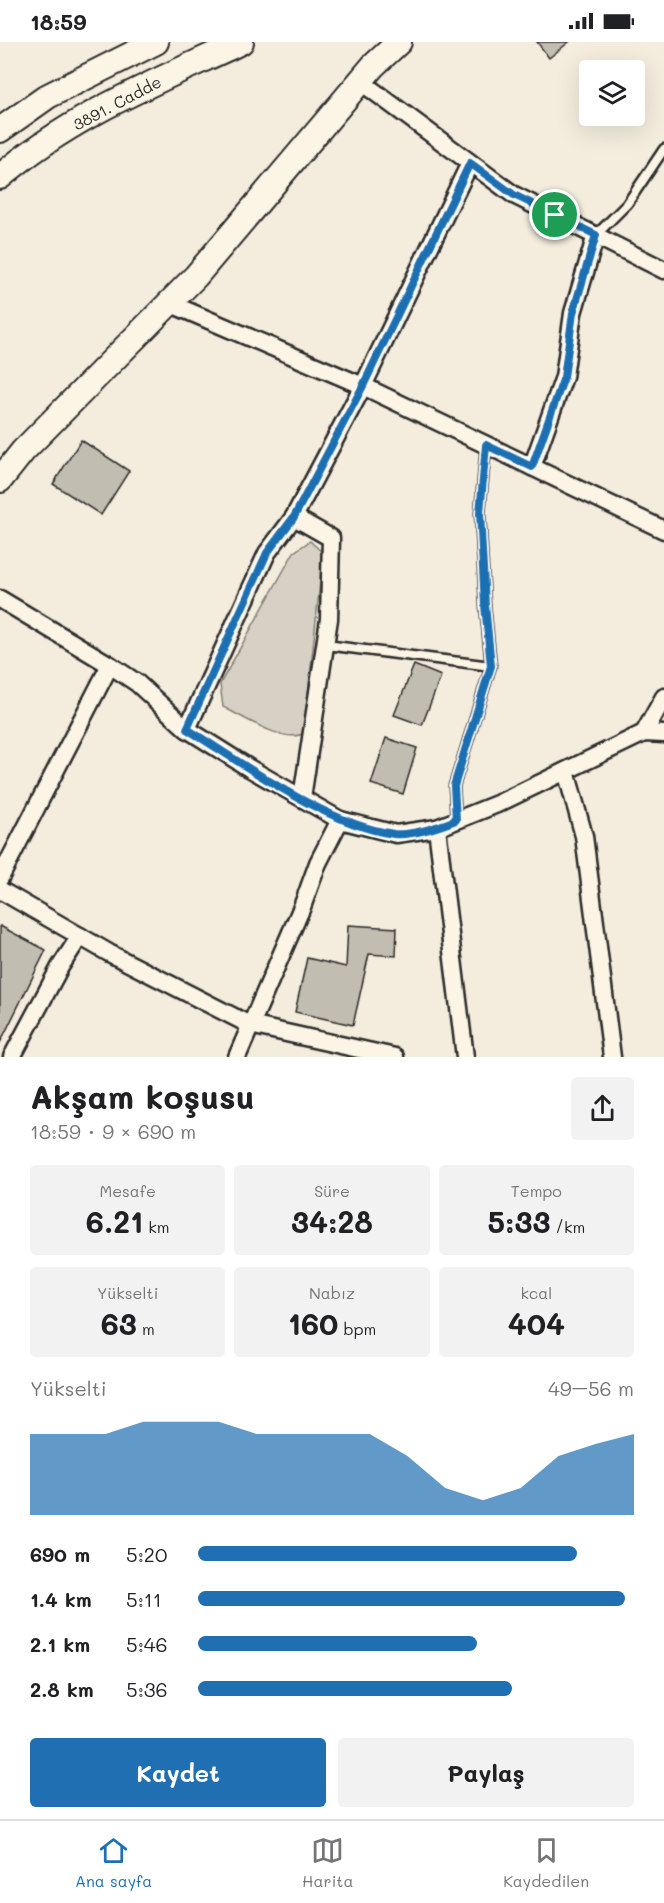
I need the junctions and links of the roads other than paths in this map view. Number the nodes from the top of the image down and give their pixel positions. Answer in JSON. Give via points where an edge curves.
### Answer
{"nodes":[{"id":1,"x":156,"y":42,"type":"edge"},
{"id":2,"x":241,"y":42,"type":"edge"},
{"id":3,"x":399,"y":42,"type":"edge"},
{"id":4,"x":360,"y":81,"type":"junction"},
{"id":5,"x":0,"y":130,"type":"edge"},
{"id":6,"x":664,"y":149,"type":"edge"},
{"id":7,"x":470,"y":163,"type":"junction"},
{"id":8,"x":0,"y":177,"type":"edge"},
{"id":9,"x":596,"y":235,"type":"junction"},
{"id":10,"x":664,"y":270,"type":"edge"},
{"id":11,"x":170,"y":303,"type":"junction"},
{"id":12,"x":363,"y":386,"type":"junction"},
{"id":13,"x":486,"y":445,"type":"junction"},
{"id":14,"x":532,"y":467,"type":"junction"},
{"id":15,"x":0,"y":480,"type":"edge"},
{"id":16,"x":294,"y":517,"type":"junction"},
{"id":17,"x":664,"y":530,"type":"edge"},
{"id":18,"x":0,"y":599,"type":"edge"},
{"id":19,"x":326,"y":645,"type":"junction"},
{"id":20,"x":111,"y":665,"type":"junction"},
{"id":21,"x":491,"y":666,"type":"junction"},
{"id":22,"x":664,"y":697,"type":"edge"},
{"id":23,"x":187,"y":729,"type":"junction"},
{"id":24,"x":644,"y":733,"type":"junction"},
{"id":25,"x":664,"y":734,"type":"edge"},
{"id":26,"x":566,"y":771,"type":"junction"},
{"id":27,"x":302,"y":798,"type":"junction"},
{"id":28,"x":340,"y":820,"type":"junction"},
{"id":29,"x":456,"y":820,"type":"junction"},
{"id":30,"x":437,"y":828,"type":"junction"},
{"id":31,"x":0,"y":878,"type":"edge"},
{"id":32,"x":0,"y":890,"type":"edge"},
{"id":33,"x":80,"y":936,"type":"junction"},
{"id":34,"x":250,"y":1025,"type":"junction"},
{"id":35,"x":12,"y":1057,"type":"edge"},
{"id":36,"x":237,"y":1057,"type":"edge"},
{"id":37,"x":395,"y":1057,"type":"edge"},
{"id":38,"x":465,"y":1057,"type":"edge"},
{"id":39,"x":612,"y":1057,"type":"edge"}],
"edges":[{"from":1,"to":5,"type":"main road","via":[[57,91]]},
{"from":2,"to":8,"type":"main road","name":"3891. Cadde","via":[[115,100],[44,143]]},
{"from":3,"to":4,"type":"main road"},
{"from":4,"to":7,"type":"street"},
{"from":4,"to":11,"type":"main road"},
{"from":6,"to":9,"type":"lane","via":[[627,204]]},
{"from":7,"to":9,"type":"street","via":[[514,195]]},
{"from":7,"to":12,"type":"street"},
{"from":9,"to":10,"type":"street"},
{"from":9,"to":14,"type":"street","via":[[573,313],[564,377]]},
{"from":11,"to":12,"type":"street"},
{"from":11,"to":15,"type":"main road","via":[[23,451]]},
{"from":12,"to":13,"type":"street"},
{"from":12,"to":16,"type":"street"},
{"from":13,"to":14,"type":"street"},
{"from":13,"to":21,"type":"lane","via":[[480,513]]},
{"from":14,"to":17,"type":"street"},
{"from":16,"to":19,"type":"street","via":[[331,538]]},
{"from":16,"to":23,"type":"street","via":[[267,553]]},
{"from":18,"to":20,"type":"street"},
{"from":19,"to":21,"type":"lane"},
{"from":19,"to":27,"type":"street"},
{"from":20,"to":23,"type":"street"},
{"from":20,"to":31,"type":"street"},
{"from":21,"to":29,"type":"lane","via":[[454,786]]},
{"from":22,"to":24,"type":"street"},
{"from":23,"to":27,"type":"street"},
{"from":24,"to":25,"type":"street"},
{"from":24,"to":26,"type":"street"},
{"from":26,"to":29,"type":"street"},
{"from":26,"to":39,"type":"street","via":[[584,836]]},
{"from":27,"to":28,"type":"street"},
{"from":28,"to":30,"type":"street","via":[[396,834]]},
{"from":28,"to":34,"type":"street"},
{"from":29,"to":30,"type":"street"},
{"from":30,"to":38,"type":"street"},
{"from":32,"to":33,"type":"street"},
{"from":33,"to":34,"type":"street"},
{"from":33,"to":35,"type":"street"},
{"from":34,"to":36,"type":"street"},
{"from":34,"to":37,"type":"street"}]}
